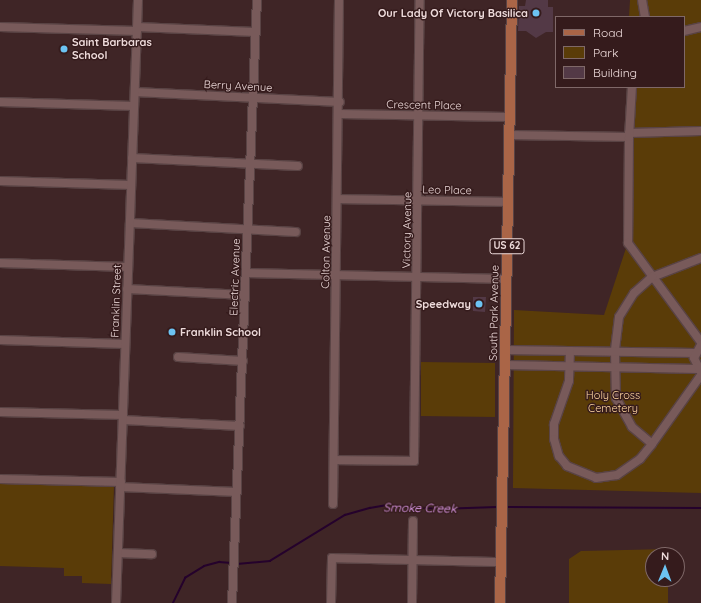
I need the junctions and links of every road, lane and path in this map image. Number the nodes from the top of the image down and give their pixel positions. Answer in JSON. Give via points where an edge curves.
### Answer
{"nodes":[{"id":1,"x":138,"y":0,"type":"edge"},
{"id":2,"x":256,"y":0,"type":"edge"},
{"id":3,"x":339,"y":0,"type":"edge"},
{"id":4,"x":420,"y":0,"type":"edge"},
{"id":5,"x":512,"y":0,"type":"edge"},
{"id":6,"x":642,"y":0,"type":"edge"},
{"id":7,"x":645,"y":16,"type":"edge"},
{"id":8,"x":0,"y":26,"type":"edge"},
{"id":9,"x":701,"y":27,"type":"edge"},
{"id":10,"x":137,"y":29,"type":"junction"},
{"id":11,"x":685,"y":31,"type":"edge"},
{"id":12,"x":255,"y":32,"type":"junction"},
{"id":13,"x":632,"y":88,"type":"edge"},
{"id":14,"x":135,"y":92,"type":"junction"},
{"id":15,"x":253,"y":98,"type":"junction"},
{"id":16,"x":0,"y":102,"type":"edge"},
{"id":17,"x":340,"y":102,"type":"junction"},
{"id":18,"x":134,"y":106,"type":"junction"},
{"id":19,"x":340,"y":114,"type":"junction"},
{"id":20,"x":420,"y":116,"type":"junction"},
{"id":21,"x":509,"y":117,"type":"junction"},
{"id":22,"x":701,"y":131,"type":"edge"},
{"id":23,"x":509,"y":135,"type":"junction"},
{"id":24,"x":628,"y":135,"type":"junction"},
{"id":25,"x":132,"y":158,"type":"junction"},
{"id":26,"x":250,"y":164,"type":"junction"},
{"id":27,"x":298,"y":166,"type":"dead end"},
{"id":28,"x":0,"y":181,"type":"edge"},
{"id":29,"x":131,"y":185,"type":"junction"},
{"id":30,"x":338,"y":199,"type":"junction"},
{"id":31,"x":418,"y":200,"type":"junction"},
{"id":32,"x":508,"y":202,"type":"junction"},
{"id":33,"x":130,"y":223,"type":"junction"},
{"id":34,"x":248,"y":230,"type":"junction"},
{"id":35,"x":296,"y":232,"type":"dead end"},
{"id":36,"x":701,"y":258,"type":"edge"},
{"id":37,"x":0,"y":263,"type":"edge"},
{"id":38,"x":128,"y":267,"type":"junction"},
{"id":39,"x":246,"y":273,"type":"junction"},
{"id":40,"x":337,"y":275,"type":"junction"},
{"id":41,"x":417,"y":277,"type":"junction"},
{"id":42,"x":652,"y":277,"type":"junction"},
{"id":43,"x":507,"y":279,"type":"junction"},
{"id":44,"x":128,"y":289,"type":"junction"},
{"id":45,"x":245,"y":295,"type":"junction"},
{"id":46,"x":0,"y":340,"type":"edge"},
{"id":47,"x":126,"y":344,"type":"junction"},
{"id":48,"x":701,"y":344,"type":"edge"},
{"id":49,"x":506,"y":350,"type":"junction"},
{"id":50,"x":570,"y":351,"type":"junction"},
{"id":51,"x":614,"y":352,"type":"junction"},
{"id":52,"x":695,"y":353,"type":"junction"},
{"id":53,"x":178,"y":357,"type":"dead end"},
{"id":54,"x":243,"y":361,"type":"junction"},
{"id":55,"x":506,"y":365,"type":"junction"},
{"id":56,"x":570,"y":366,"type":"junction"},
{"id":57,"x":614,"y":367,"type":"junction"},
{"id":58,"x":700,"y":372,"type":"edge"},
{"id":59,"x":0,"y":412,"type":"edge"},
{"id":60,"x":123,"y":417,"type":"junction"},
{"id":61,"x":240,"y":426,"type":"junction"},
{"id":62,"x":652,"y":444,"type":"junction"},
{"id":63,"x":334,"y":460,"type":"junction"},
{"id":64,"x":0,"y":479,"type":"edge"},
{"id":65,"x":120,"y":484,"type":"junction"},
{"id":66,"x":237,"y":492,"type":"junction"},
{"id":67,"x":333,"y":504,"type":"dead end"},
{"id":68,"x":413,"y":521,"type":"dead end"},
{"id":69,"x":118,"y":552,"type":"junction"},
{"id":70,"x":152,"y":554,"type":"dead end"},
{"id":71,"x":412,"y":560,"type":"junction"},
{"id":72,"x":501,"y":562,"type":"junction"},
{"id":73,"x":116,"y":603,"type":"edge"},
{"id":74,"x":232,"y":603,"type":"edge"},
{"id":75,"x":331,"y":603,"type":"edge"},
{"id":76,"x":412,"y":603,"type":"edge"},
{"id":77,"x":500,"y":603,"type":"edge"}],
"edges":[{"from":1,"to":10,"type":"street","name":"Franklin Street"},
{"from":2,"to":12,"type":"street","name":"Electric Avenue"},
{"from":3,"to":17,"type":"street","name":"Colton Avenue"},
{"from":4,"to":20,"type":"street","name":"Victory Avenue"},
{"from":5,"to":21,"type":"main road","name":"South Park Avenue","number":"US 62"},
{"from":6,"to":7,"type":"street"},
{"from":8,"to":10,"type":"street"},
{"from":9,"to":11,"type":"street"},
{"from":10,"to":12,"type":"street"},
{"from":10,"to":14,"type":"street","name":"Franklin Street"},
{"from":12,"to":15,"type":"street","name":"Electric Avenue"},
{"from":13,"to":24,"type":"street"},
{"from":14,"to":15,"type":"street","name":"Berry Avenue"},
{"from":14,"to":18,"type":"street","name":"Franklin Street"},
{"from":15,"to":17,"type":"street","name":"Berry Avenue"},
{"from":15,"to":26,"type":"street","name":"Electric Avenue"},
{"from":16,"to":18,"type":"street"},
{"from":17,"to":19,"type":"street","name":"Colton Avenue"},
{"from":18,"to":25,"type":"street","name":"Franklin Street"},
{"from":19,"to":20,"type":"street","name":"Crescent Place"},
{"from":19,"to":30,"type":"street","name":"Colton Avenue"},
{"from":20,"to":21,"type":"street","name":"Crescent Place"},
{"from":20,"to":31,"type":"street","name":"Victory Avenue"},
{"from":21,"to":23,"type":"main road","name":"South Park Avenue","number":"US 62"},
{"from":22,"to":24,"type":"street"},
{"from":23,"to":24,"type":"street"},
{"from":23,"to":32,"type":"main road","name":"South Park Avenue","number":"US 62"},
{"from":24,"to":42,"type":"street","via":[[628,243]]},
{"from":25,"to":26,"type":"street"},
{"from":25,"to":29,"type":"street","name":"Franklin Street"},
{"from":26,"to":27,"type":"street"},
{"from":26,"to":34,"type":"street","name":"Electric Avenue"},
{"from":28,"to":29,"type":"street"},
{"from":29,"to":33,"type":"street","name":"Franklin Street"},
{"from":30,"to":31,"type":"street","name":"Leo Place"},
{"from":30,"to":40,"type":"street","name":"Colton Avenue"},
{"from":31,"to":32,"type":"street","name":"Leo Place"},
{"from":31,"to":41,"type":"street","name":"Victory Avenue"},
{"from":32,"to":43,"type":"main road","name":"South Park Avenue","number":"US 62"},
{"from":33,"to":34,"type":"street"},
{"from":33,"to":38,"type":"street","name":"Franklin Street"},
{"from":34,"to":35,"type":"street"},
{"from":34,"to":39,"type":"street","name":"Electric Avenue"},
{"from":36,"to":42,"type":"street"},
{"from":37,"to":38,"type":"street"},
{"from":38,"to":44,"type":"street","name":"Franklin Street"},
{"from":39,"to":40,"type":"street"},
{"from":39,"to":45,"type":"street","name":"Electric Avenue"},
{"from":40,"to":41,"type":"street"},
{"from":40,"to":63,"type":"street","name":"Colton Avenue"},
{"from":41,"to":43,"type":"street"},
{"from":41,"to":63,"type":"street","name":"Victory Avenue","via":[[414,461]]},
{"from":42,"to":48,"type":"street"},
{"from":42,"to":51,"type":"street","via":[[634,293],[619,317]]},
{"from":43,"to":49,"type":"main road","name":"South Park Avenue","number":"US 62"},
{"from":44,"to":45,"type":"street"},
{"from":44,"to":47,"type":"street","name":"Franklin Street"},
{"from":45,"to":54,"type":"street","name":"Electric Avenue"},
{"from":46,"to":47,"type":"street"},
{"from":47,"to":60,"type":"street","name":"Franklin Street"},
{"from":48,"to":52,"type":"street"},
{"from":49,"to":50,"type":"street"},
{"from":49,"to":55,"type":"main road","name":"South Park Avenue","number":"US 62"},
{"from":50,"to":51,"type":"street"},
{"from":50,"to":56,"type":"street"},
{"from":51,"to":52,"type":"street"},
{"from":51,"to":57,"type":"street"},
{"from":52,"to":58,"type":"street"},
{"from":53,"to":54,"type":"street"},
{"from":54,"to":61,"type":"street","name":"Electric Avenue"},
{"from":55,"to":56,"type":"street"},
{"from":55,"to":72,"type":"main road","name":"South Park Avenue","number":"US 62"},
{"from":56,"to":57,"type":"street"},
{"from":56,"to":62,"type":"street","via":[[567,392],[554,424],[554,439],[559,456],[567,466],[596,478],[617,475],[640,459]]},
{"from":57,"to":58,"type":"street"},
{"from":57,"to":62,"type":"street","via":[[616,398],[632,427]]},
{"from":58,"to":62,"type":"street"},
{"from":59,"to":60,"type":"street"},
{"from":60,"to":61,"type":"street"},
{"from":60,"to":65,"type":"street","name":"Franklin Street"},
{"from":61,"to":66,"type":"street","name":"Electric Avenue"},
{"from":63,"to":67,"type":"street","name":"Colton Avenue"},
{"from":64,"to":65,"type":"street"},
{"from":65,"to":66,"type":"street"},
{"from":65,"to":69,"type":"street","name":"Franklin Street"},
{"from":66,"to":74,"type":"street","name":"Electric Avenue"},
{"from":68,"to":71,"type":"street"},
{"from":69,"to":70,"type":"street"},
{"from":69,"to":73,"type":"street","name":"Franklin Street"},
{"from":71,"to":72,"type":"street"},
{"from":71,"to":75,"type":"street","via":[[332,558]]},
{"from":71,"to":76,"type":"street"},
{"from":72,"to":77,"type":"main road","name":"South Park Avenue","number":"US 62"}]}
